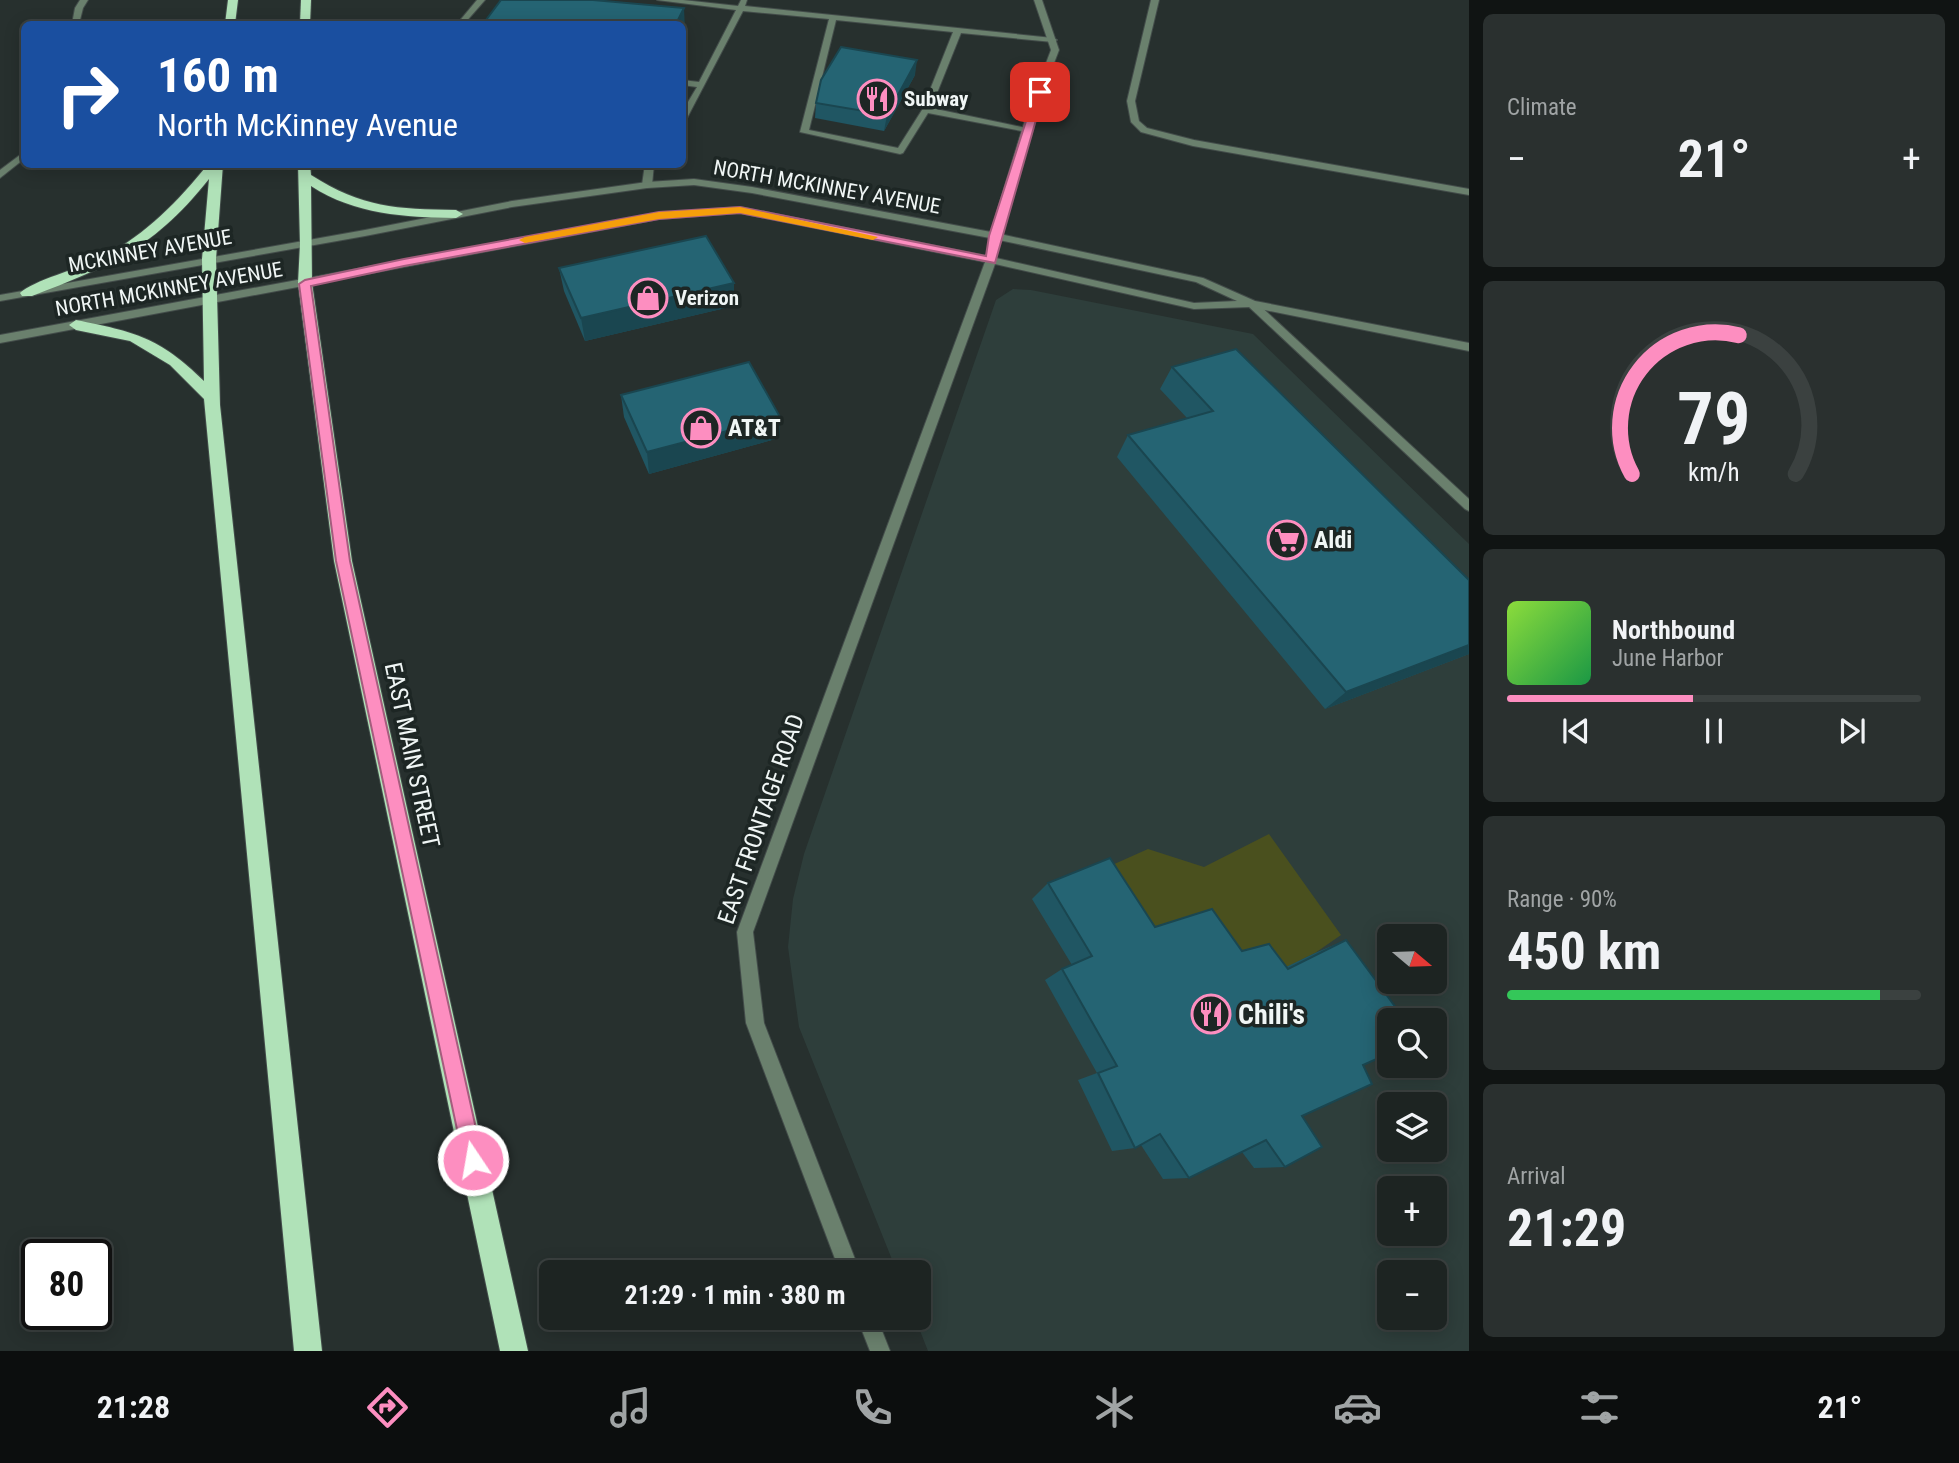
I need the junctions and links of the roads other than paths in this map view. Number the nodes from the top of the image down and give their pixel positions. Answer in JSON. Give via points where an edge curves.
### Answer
{"nodes":[{"id":1,"x":85,"y":0,"type":"edge"},
{"id":2,"x":233,"y":0,"type":"edge"},
{"id":3,"x":306,"y":0,"type":"edge"},
{"id":4,"x":481,"y":0,"type":"edge"},
{"id":5,"x":662,"y":0,"type":"edge"},
{"id":6,"x":1038,"y":0,"type":"edge"},
{"id":7,"x":1156,"y":0,"type":"edge"},
{"id":8,"x":743,"y":4,"type":"edge"},
{"id":9,"x":833,"y":17,"type":"junction"},
{"id":10,"x":76,"y":21,"type":"edge"},
{"id":11,"x":230,"y":21,"type":"edge"},
{"id":12,"x":305,"y":21,"type":"edge"},
{"id":13,"x":463,"y":21,"type":"edge"},
{"id":14,"x":958,"y":30,"type":"junction"},
{"id":15,"x":1053,"y":40,"type":"junction"},
{"id":16,"x":686,"y":83,"type":"edge"},
{"id":17,"x":702,"y":85,"type":"junction"},
{"id":18,"x":926,"y":110,"type":"junction"},
{"id":19,"x":686,"y":113,"type":"edge"},
{"id":20,"x":1027,"y":129,"type":"junction"},
{"id":21,"x":21,"y":158,"type":"edge"},
{"id":22,"x":213,"y":168,"type":"edge"},
{"id":23,"x":216,"y":168,"type":"edge"},
{"id":24,"x":649,"y":168,"type":"edge"},
{"id":25,"x":304,"y":170,"type":"edge"},
{"id":26,"x":0,"y":175,"type":"edge"},
{"id":27,"x":647,"y":185,"type":"junction"},
{"id":28,"x":1469,"y":192,"type":"edge"},
{"id":29,"x":456,"y":215,"type":"junction"},
{"id":30,"x":995,"y":236,"type":"junction"},
{"id":31,"x":307,"y":244,"type":"junction"},
{"id":32,"x":209,"y":259,"type":"junction"},
{"id":33,"x":991,"y":260,"type":"junction"},
{"id":34,"x":305,"y":284,"type":"junction"},
{"id":35,"x":27,"y":293,"type":"junction"},
{"id":36,"x":0,"y":298,"type":"edge"},
{"id":37,"x":210,"y":301,"type":"junction"},
{"id":38,"x":1252,"y":304,"type":"junction"},
{"id":39,"x":76,"y":325,"type":"junction"},
{"id":40,"x":0,"y":339,"type":"edge"},
{"id":41,"x":1469,"y":346,"type":"edge"},
{"id":42,"x":212,"y":398,"type":"junction"},
{"id":43,"x":1469,"y":506,"type":"edge"},
{"id":44,"x":845,"y":1260,"type":"edge"},
{"id":45,"x":872,"y":1330,"type":"edge"},
{"id":46,"x":308,"y":1351,"type":"edge"},
{"id":47,"x":514,"y":1351,"type":"edge"},
{"id":48,"x":880,"y":1351,"type":"edge"}],
"edges":[{"from":1,"to":10,"type":"street"},
{"from":2,"to":11,"type":"highway"},
{"from":3,"to":12,"type":"highway"},
{"from":4,"to":13,"type":"street"},
{"from":5,"to":8,"type":"street"},
{"from":6,"to":15,"type":"street"},
{"from":7,"to":28,"type":"street","via":[[1131,101],[1135,122],[1144,130],[1193,144]]},
{"from":8,"to":9,"type":"street"},
{"from":8,"to":17,"type":"street"},
{"from":9,"to":14,"type":"street"},
{"from":9,"to":18,"type":"street","via":[[804,132],[900,151]]},
{"from":14,"to":15,"type":"street"},
{"from":14,"to":18,"type":"street"},
{"from":15,"to":20,"type":"street","name":"EAST FRONTAGE ROAD","via":[[1055,50]]},
{"from":16,"to":17,"type":"street"},
{"from":17,"to":19,"type":"street"},
{"from":18,"to":20,"type":"street"},
{"from":20,"to":30,"type":"street","name":"EAST FRONTAGE ROAD"},
{"from":21,"to":26,"type":"street"},
{"from":22,"to":35,"type":"highway","via":[[192,194],[141,240],[103,262]]},
{"from":23,"to":32,"type":"highway"},
{"from":24,"to":27,"type":"street"},
{"from":25,"to":29,"type":"highway","via":[[332,195],[357,206]]},
{"from":25,"to":31,"type":"highway","name":"EAST MAIN STREET"},
{"from":27,"to":29,"type":"street","name":"NORTH MCKINNEY AVENUE"},
{"from":27,"to":30,"type":"street","name":"NORTH MCKINNEY AVENUE","via":[[694,182],[752,190]]},
{"from":29,"to":31,"type":"street","name":"NORTH MCKINNEY AVENUE"},
{"from":30,"to":33,"type":"street","name":"EAST FRONTAGE ROAD"},
{"from":30,"to":38,"type":"street","name":"NORTH MCKINNEY AVENUE","via":[[1199,280]]},
{"from":31,"to":32,"type":"street","name":"MCKINNEY AVENUE"},
{"from":31,"to":34,"type":"highway","name":"EAST MAIN STREET"},
{"from":32,"to":35,"type":"street","name":"MCKINNEY AVENUE"},
{"from":32,"to":37,"type":"highway"},
{"from":33,"to":34,"type":"street","name":"NORTH MCKINNEY AVENUE","via":[[740,210],[659,216]]},
{"from":33,"to":38,"type":"street","name":"NORTH MCKINNEY AVENUE","via":[[1194,306]]},
{"from":33,"to":44,"type":"street","name":"EAST FRONTAGE ROAD","via":[[745,932],[755,1023]]},
{"from":34,"to":37,"type":"street","name":"NORTH MCKINNEY AVENUE"},
{"from":34,"to":47,"type":"highway","name":"EAST MAIN STREET","via":[[343,561]]},
{"from":35,"to":36,"type":"street","name":"MCKINNEY AVENUE"},
{"from":37,"to":39,"type":"street","name":"NORTH MCKINNEY AVENUE"},
{"from":37,"to":42,"type":"highway"},
{"from":38,"to":41,"type":"street","name":"NORTH MCKINNEY AVENUE"},
{"from":38,"to":43,"type":"street"},
{"from":39,"to":40,"type":"street","name":"NORTH MCKINNEY AVENUE"},
{"from":39,"to":42,"type":"highway","via":[[134,337],[175,361]]},
{"from":42,"to":46,"type":"highway"},
{"from":45,"to":48,"type":"street"}]}
